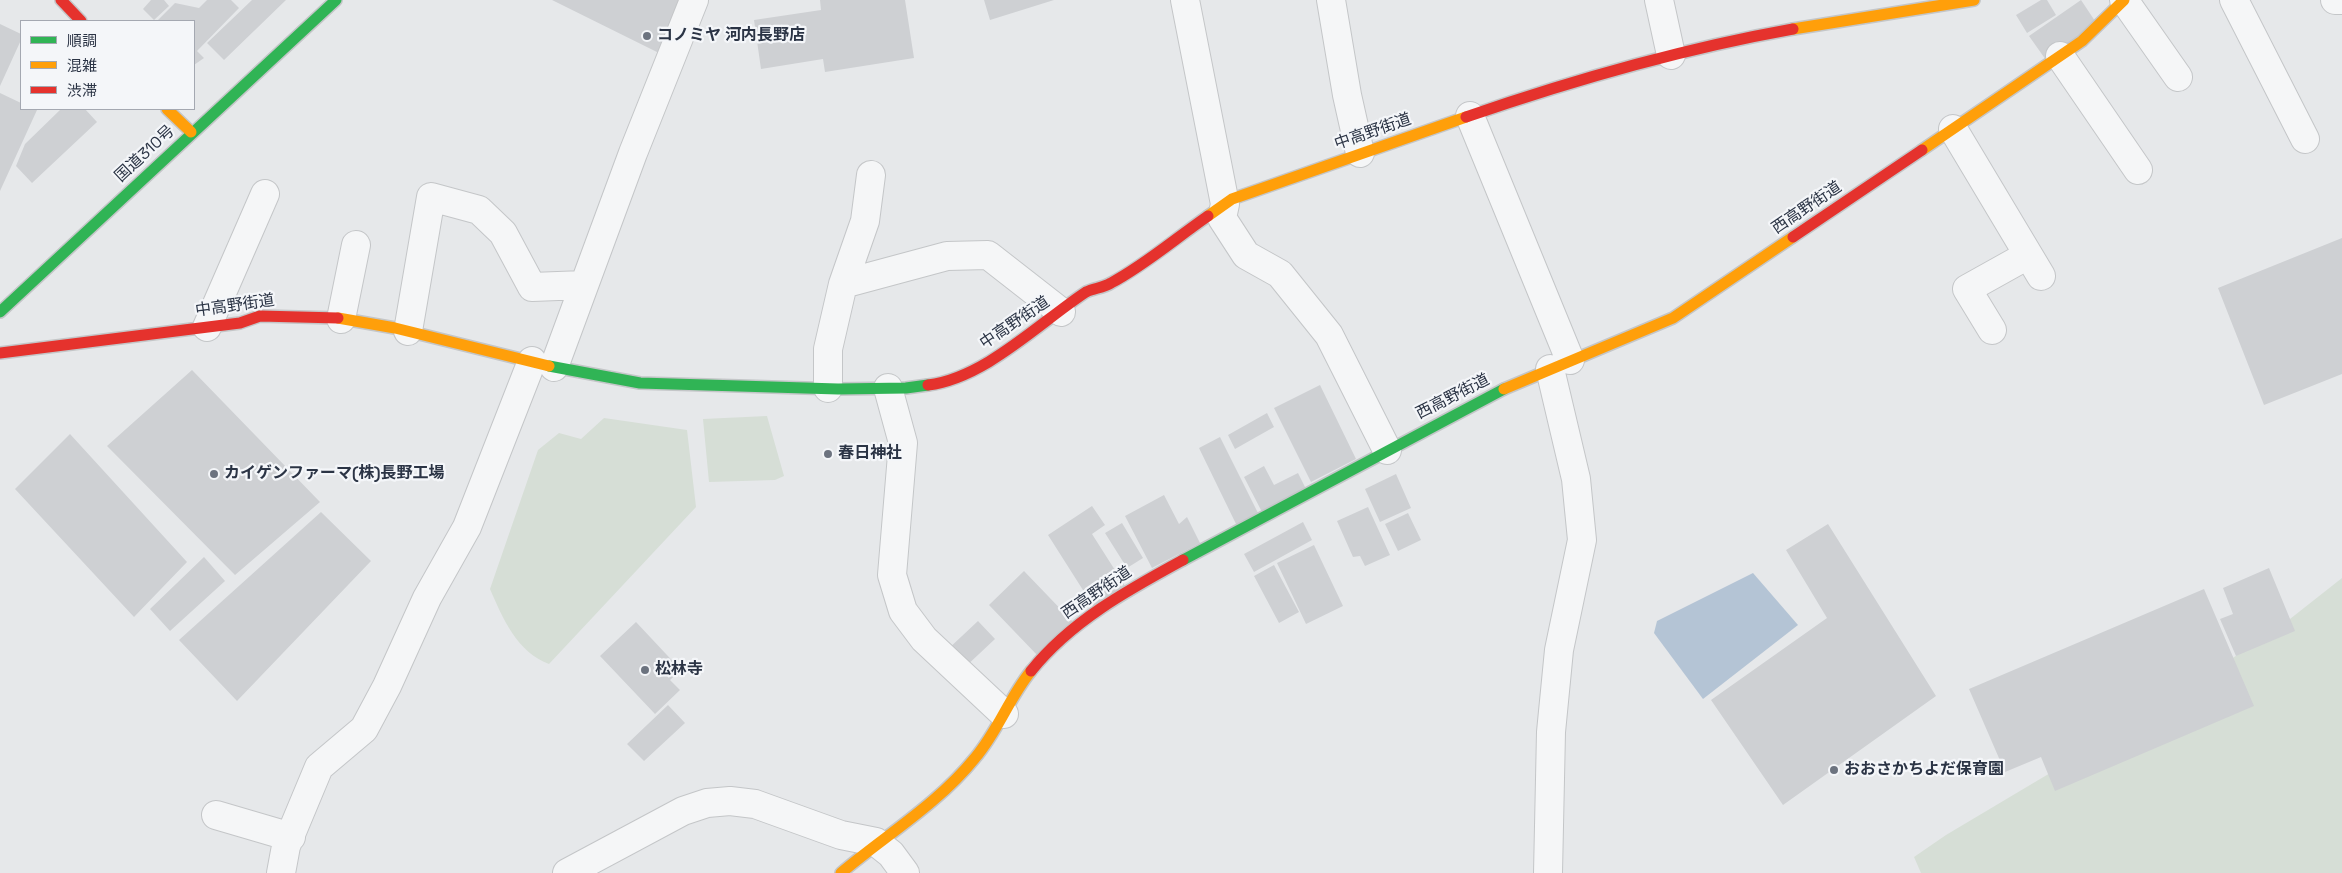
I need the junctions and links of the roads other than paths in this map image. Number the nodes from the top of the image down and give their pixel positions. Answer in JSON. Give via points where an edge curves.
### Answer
{"nodes":[{"id":1,"x":61,"y":0,"type":"edge"},
{"id":2,"x":336,"y":0,"type":"edge"},
{"id":3,"x":694,"y":0,"type":"edge"},
{"id":4,"x":1185,"y":0,"type":"edge"},
{"id":5,"x":1331,"y":0,"type":"edge"},
{"id":6,"x":1658,"y":0,"type":"edge"},
{"id":7,"x":1974,"y":0,"type":"edge"},
{"id":8,"x":2124,"y":0,"type":"edge"},
{"id":9,"x":2234,"y":0,"type":"edge"},
{"id":10,"x":2334,"y":0,"type":"edge"},
{"id":11,"x":2342,"y":0,"type":"edge"},
{"id":12,"x":80,"y":20,"type":"edge"},
{"id":13,"x":1671,"y":55,"type":"junction"},
{"id":14,"x":2060,"y":56,"type":"junction"},
{"id":15,"x":2178,"y":77,"type":"dead end"},
{"id":16,"x":168,"y":110,"type":"edge"},
{"id":17,"x":1470,"y":116,"type":"junction"},
{"id":18,"x":1953,"y":129,"type":"junction"},
{"id":19,"x":191,"y":132,"type":"junction"},
{"id":20,"x":2305,"y":139,"type":"dead end"},
{"id":21,"x":1360,"y":153,"type":"junction"},
{"id":22,"x":2138,"y":170,"type":"dead end"},
{"id":23,"x":871,"y":175,"type":"dead end"},
{"id":24,"x":265,"y":194,"type":"dead end"},
{"id":25,"x":1225,"y":204,"type":"junction"},
{"id":26,"x":356,"y":245,"type":"dead end"},
{"id":27,"x":843,"y":284,"type":"junction"},
{"id":28,"x":584,"y":285,"type":"junction"},
{"id":29,"x":0,"y":312,"type":"edge"},
{"id":30,"x":1061,"y":312,"type":"junction"},
{"id":31,"x":340,"y":319,"type":"junction"},
{"id":32,"x":207,"y":327,"type":"junction"},
{"id":33,"x":1992,"y":330,"type":"dead end"},
{"id":34,"x":408,"y":331,"type":"junction"},
{"id":35,"x":0,"y":353,"type":"edge"},
{"id":36,"x":543,"y":364,"type":"junction"},
{"id":37,"x":1560,"y":365,"type":"junction"},
{"id":38,"x":828,"y":388,"type":"junction"},
{"id":39,"x":888,"y":388,"type":"junction"},
{"id":40,"x":1387,"y":450,"type":"junction"},
{"id":41,"x":1004,"y":714,"type":"junction"},
{"id":42,"x":216,"y":814,"type":"dead end"},
{"id":43,"x":291,"y":837,"type":"junction"},
{"id":44,"x":876,"y":842,"type":"junction"},
{"id":45,"x":281,"y":873,"type":"edge"},
{"id":46,"x":567,"y":873,"type":"edge"},
{"id":47,"x":841,"y":873,"type":"edge"},
{"id":48,"x":905,"y":873,"type":"edge"},
{"id":49,"x":1548,"y":873,"type":"edge"}],
"edges":[{"from":1,"to":12,"type":"main road"},
{"from":2,"to":19,"type":"main road","name":"国道310号"},
{"from":3,"to":28,"type":"street"},
{"from":4,"to":25,"type":"street"},
{"from":5,"to":21,"type":"street"},
{"from":6,"to":13,"type":"street"},
{"from":7,"to":13,"type":"main road","name":"中高野街道","via":[[1737,40]]},
{"from":8,"to":14,"type":"main road","name":"西高野街道","via":[[2082,41]]},
{"from":8,"to":15,"type":"street"},
{"from":9,"to":20,"type":"street"},
{"from":10,"to":11,"type":"street"},
{"from":13,"to":17,"type":"main road","name":"中高野街道","via":[[1591,76]]},
{"from":14,"to":18,"type":"main road","name":"西高野街道"},
{"from":14,"to":22,"type":"street"},
{"from":16,"to":19,"type":"main road"},
{"from":17,"to":21,"type":"main road","name":"中高野街道"},
{"from":17,"to":37,"type":"street"},
{"from":18,"to":33,"type":"street","via":[[2035,265],[1967,289]]},
{"from":18,"to":37,"type":"main road","name":"西高野街道","via":[[1673,318]]},
{"from":19,"to":29,"type":"main road","name":"国道310号"},
{"from":21,"to":25,"type":"main road","name":"中高野街道"},
{"from":23,"to":27,"type":"street","via":[[865,221]]},
{"from":24,"to":32,"type":"street"},
{"from":25,"to":30,"type":"main road","name":"中高野街道","via":[[1110,284],[1088,291]]},
{"from":25,"to":40,"type":"street","via":[[1222,218],[1246,255],[1280,274],[1330,335]]},
{"from":26,"to":31,"type":"street"},
{"from":27,"to":30,"type":"street","via":[[947,256],[988,255]]},
{"from":27,"to":38,"type":"street","via":[[828,349]]},
{"from":28,"to":34,"type":"street","via":[[532,287],[503,233],[479,210],[431,197]]},
{"from":28,"to":36,"type":"street"},
{"from":30,"to":39,"type":"main road","name":"中高野街道","via":[[971,372],[945,383]]},
{"from":31,"to":32,"type":"main road","name":"中高野街道","via":[[327,316],[260,316],[240,323]]},
{"from":31,"to":34,"type":"main road","name":"中高野街道"},
{"from":32,"to":35,"type":"main road","name":"中高野街道"},
{"from":34,"to":36,"type":"main road","name":"中高野街道"},
{"from":36,"to":38,"type":"main road","name":"中高野街道","via":[[640,382]]},
{"from":36,"to":43,"type":"street","via":[[387,686],[364,729],[319,767]]},
{"from":37,"to":40,"type":"main road","name":"西高野街道","via":[[1490,395]]},
{"from":37,"to":49,"type":"street","via":[[1582,540],[1559,650],[1550,732]]},
{"from":38,"to":39,"type":"main road","name":"中高野街道"},
{"from":39,"to":41,"type":"street","via":[[903,443],[892,575],[904,611],[924,639]]},
{"from":40,"to":41,"type":"main road","name":"西高野街道","via":[[1144,581],[1091,614],[1047,652],[1026,677]]},
{"from":41,"to":44,"type":"main road","name":"西高野街道","via":[[974,760],[916,813]]},
{"from":42,"to":43,"type":"street"},
{"from":43,"to":45,"type":"street"},
{"from":44,"to":46,"type":"street","via":[[841,835],[755,804],[707,803],[683,811]]},
{"from":44,"to":47,"type":"main road","name":"西高野街道"},
{"from":44,"to":48,"type":"street","via":[[891,854]]}]}
